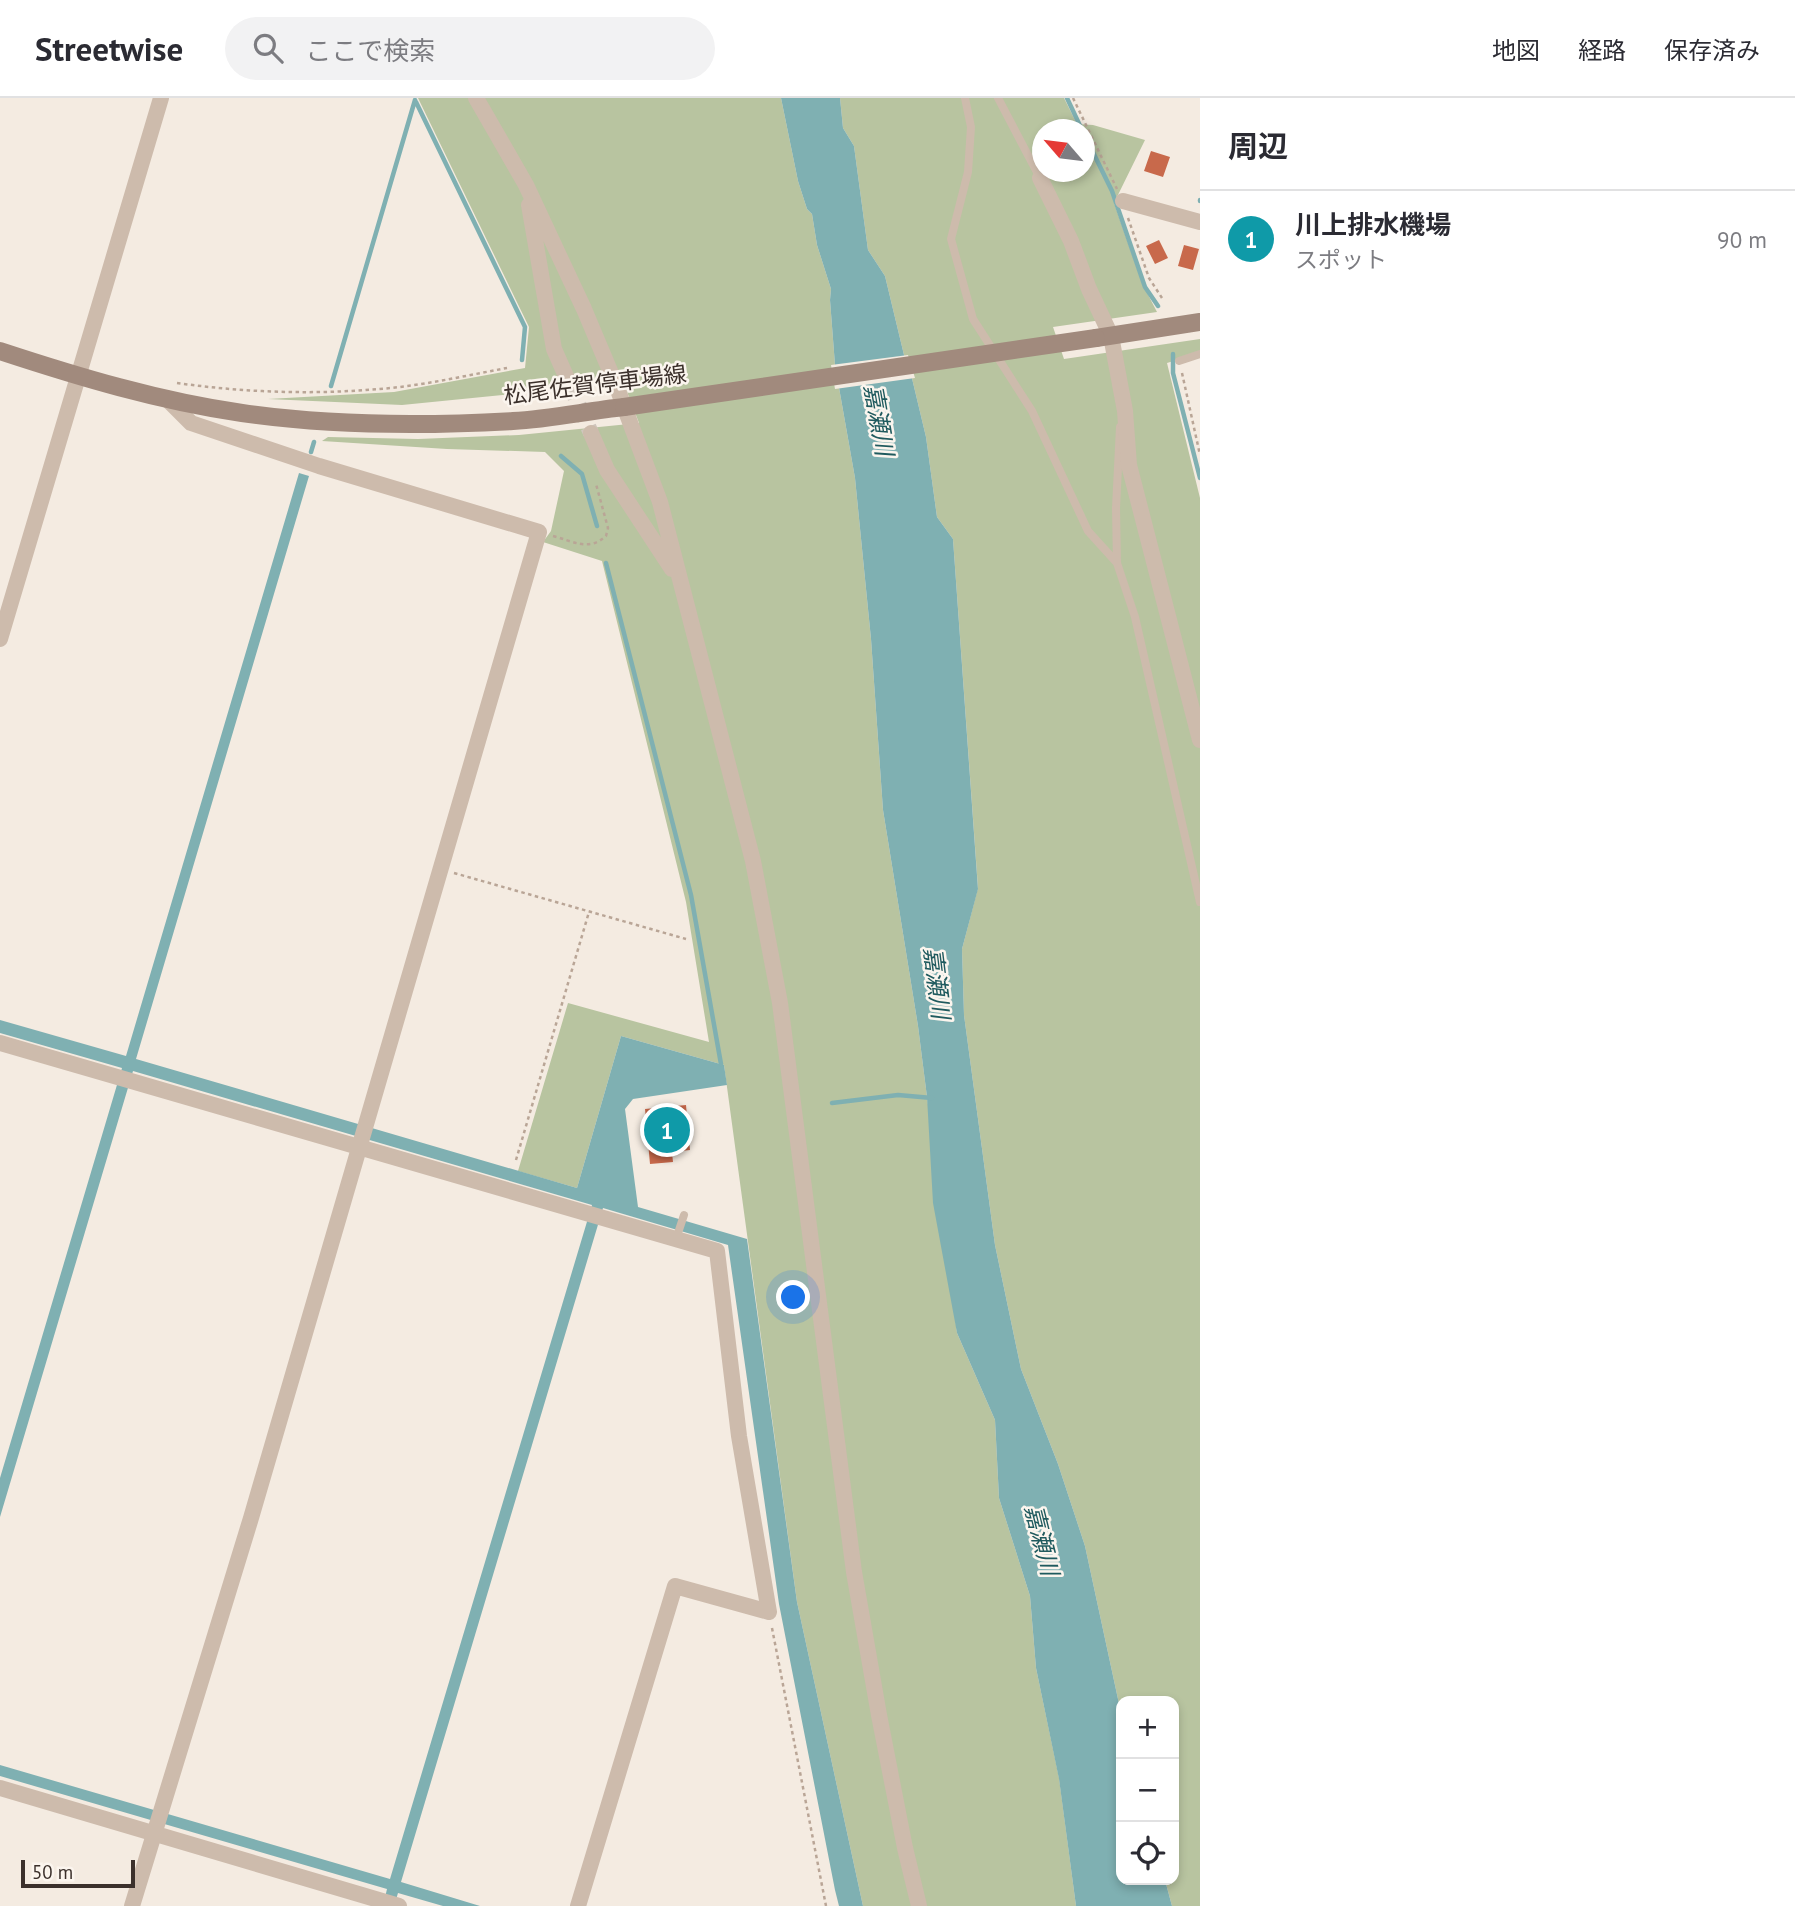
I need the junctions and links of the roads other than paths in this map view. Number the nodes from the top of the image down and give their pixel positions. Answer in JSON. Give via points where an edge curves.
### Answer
{"nodes":[{"id":1,"x":161,"y":98,"type":"edge"},
{"id":2,"x":476,"y":98,"type":"edge"},
{"id":3,"x":965,"y":98,"type":"edge"},
{"id":4,"x":998,"y":98,"type":"edge"},
{"id":5,"x":1032,"y":163,"type":"edge"},
{"id":6,"x":1042,"y":182,"type":"edge"},
{"id":7,"x":526,"y":185,"type":"junction"},
{"id":8,"x":1123,"y":201,"type":"dead end"},
{"id":9,"x":1200,"y":222,"type":"edge"},
{"id":10,"x":1200,"y":322,"type":"edge"},
{"id":11,"x":1104,"y":337,"type":"junction"},
{"id":12,"x":0,"y":351,"type":"edge"},
{"id":13,"x":1200,"y":354,"type":"edge"},
{"id":14,"x":1179,"y":361,"type":"road end"},
{"id":15,"x":78,"y":377,"type":"junction"},
{"id":16,"x":569,"y":383,"type":"tunnel mouth"},
{"id":17,"x":169,"y":390,"type":"junction"},
{"id":18,"x":624,"y":407,"type":"junction"},
{"id":19,"x":1125,"y":411,"type":"junction"},
{"id":20,"x":591,"y":433,"type":"tunnel mouth"},
{"id":21,"x":1117,"y":563,"type":"junction"},
{"id":22,"x":678,"y":578,"type":"junction"},
{"id":23,"x":0,"y":639,"type":"edge"},
{"id":24,"x":1200,"y":740,"type":"edge"},
{"id":25,"x":1200,"y":902,"type":"edge"},
{"id":26,"x":0,"y":1043,"type":"edge"},
{"id":27,"x":360,"y":1148,"type":"junction"},
{"id":28,"x":684,"y":1215,"type":"dead end"},
{"id":29,"x":676,"y":1239,"type":"junction"},
{"id":30,"x":0,"y":1788,"type":"edge"},
{"id":31,"x":154,"y":1829,"type":"junction"},
{"id":32,"x":132,"y":1906,"type":"edge"},
{"id":33,"x":399,"y":1906,"type":"edge"},
{"id":34,"x":578,"y":1906,"type":"edge"},
{"id":35,"x":919,"y":1906,"type":"edge"}],
"edges":[{"from":1,"to":15,"type":"street"},
{"from":2,"to":7,"type":"street"},
{"from":3,"to":21,"type":"lane","via":[[971,127],[968,172],[951,239],[973,319],[1032,411],[1088,531]]},
{"from":4,"to":5,"type":"lane"},
{"from":6,"to":11,"type":"street"},
{"from":7,"to":16,"type":"street","via":[[554,349]]},
{"from":7,"to":18,"type":"street"},
{"from":8,"to":9,"type":"street"},
{"from":10,"to":11,"type":"main road","name":"松尾佐賀停車場線"},
{"from":11,"to":18,"type":"main road","name":"松尾佐賀停車場線","bridge":true},
{"from":11,"to":19,"type":"street"},
{"from":12,"to":15,"type":"main road","name":"松尾佐賀停車場線"},
{"from":13,"to":14,"type":"lane"},
{"from":15,"to":17,"type":"main road","name":"松尾佐賀停車場線"},
{"from":15,"to":23,"type":"street"},
{"from":17,"to":18,"type":"main road","name":"松尾佐賀停車場線","via":[[242,413],[417,425],[516,421]]},
{"from":17,"to":27,"type":"street","via":[[191,423],[319,467],[539,532]]},
{"from":18,"to":22,"type":"street","via":[[660,502]]},
{"from":19,"to":21,"type":"lane","via":[[1119,432]]},
{"from":19,"to":24,"type":"street","via":[[1129,464]]},
{"from":20,"to":22,"type":"street","via":[[607,470]]},
{"from":21,"to":25,"type":"lane","via":[[1135,617]]},
{"from":22,"to":35,"type":"street","via":[[753,861],[780,1003],[854,1572]]},
{"from":26,"to":27,"type":"street"},
{"from":27,"to":29,"type":"street"},
{"from":27,"to":31,"type":"street"},
{"from":28,"to":29,"type":"lane"},
{"from":29,"to":34,"type":"street","via":[[717,1251],[739,1436],[769,1612],[675,1586]]},
{"from":30,"to":31,"type":"street"},
{"from":31,"to":32,"type":"street"},
{"from":31,"to":33,"type":"street"}]}
